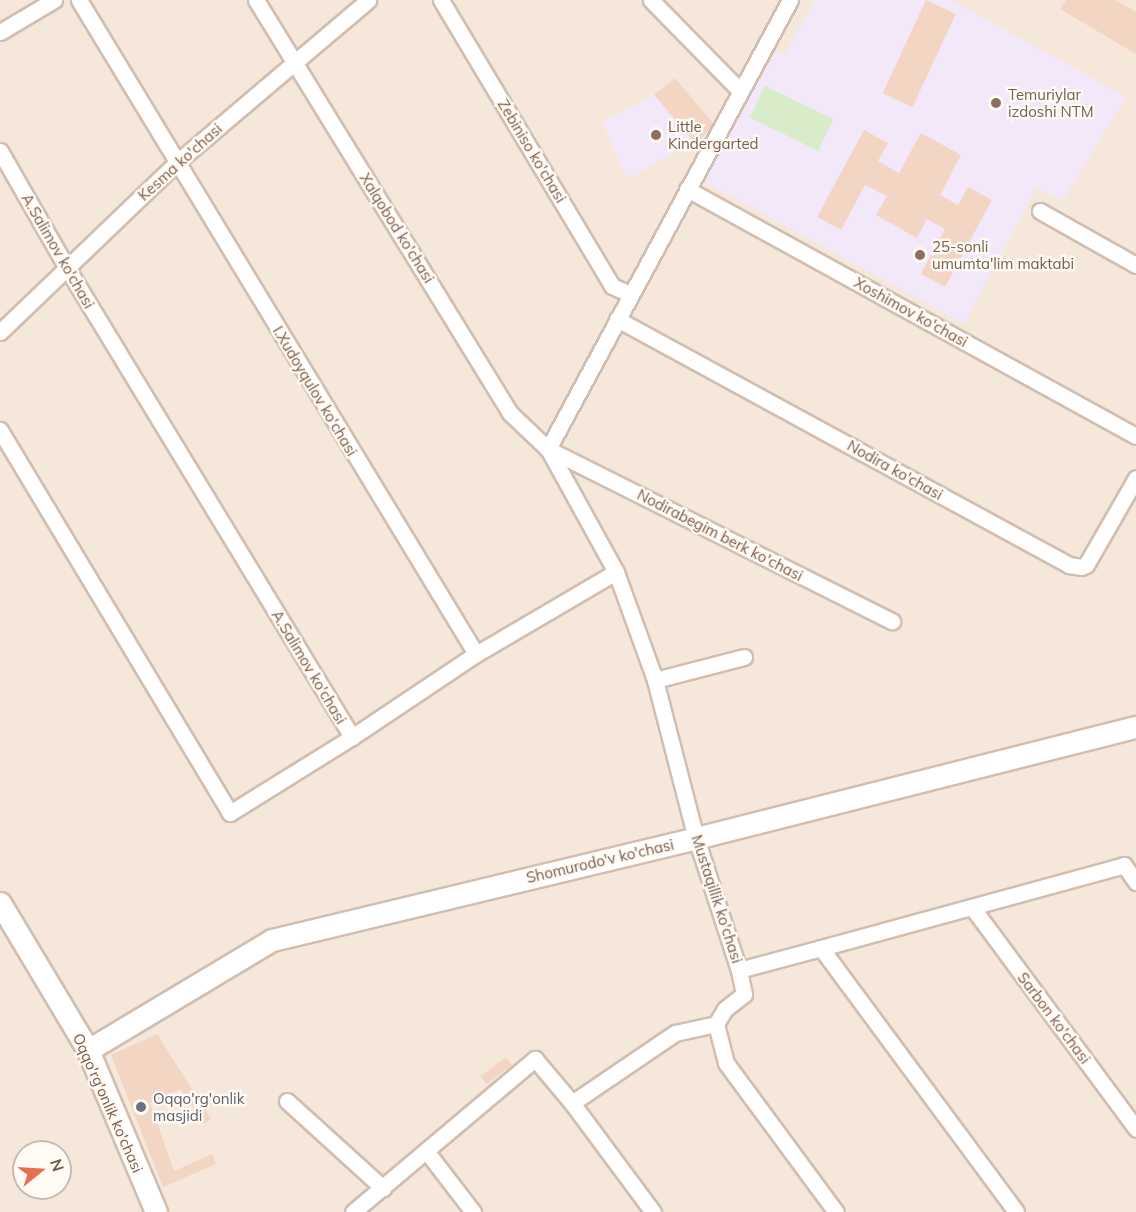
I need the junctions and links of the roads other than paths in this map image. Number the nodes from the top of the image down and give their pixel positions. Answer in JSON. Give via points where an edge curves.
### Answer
{"nodes":[{"id":1,"x":54,"y":0,"type":"edge"},
{"id":2,"x":79,"y":0,"type":"edge"},
{"id":3,"x":256,"y":0,"type":"edge"},
{"id":4,"x":368,"y":0,"type":"edge"},
{"id":5,"x":441,"y":0,"type":"edge"},
{"id":6,"x":651,"y":0,"type":"edge"},
{"id":7,"x":790,"y":0,"type":"edge"},
{"id":8,"x":0,"y":32,"type":"edge"},
{"id":9,"x":295,"y":62,"type":"junction"},
{"id":10,"x":740,"y":91,"type":"junction"},
{"id":11,"x":0,"y":152,"type":"edge"},
{"id":12,"x":176,"y":163,"type":"junction"},
{"id":13,"x":687,"y":189,"type":"junction"},
{"id":14,"x":1040,"y":212,"type":"dead end"},
{"id":15,"x":1136,"y":265,"type":"edge"},
{"id":16,"x":67,"y":268,"type":"junction"},
{"id":17,"x":630,"y":294,"type":"junction"},
{"id":18,"x":617,"y":319,"type":"junction"},
{"id":19,"x":0,"y":332,"type":"edge"},
{"id":20,"x":0,"y":430,"type":"edge"},
{"id":21,"x":1136,"y":436,"type":"edge"},
{"id":22,"x":548,"y":449,"type":"junction"},
{"id":23,"x":1136,"y":478,"type":"edge"},
{"id":24,"x":616,"y":572,"type":"junction"},
{"id":25,"x":892,"y":621,"type":"dead end"},
{"id":26,"x":476,"y":654,"type":"junction"},
{"id":27,"x":744,"y":657,"type":"dead end"},
{"id":28,"x":655,"y":680,"type":"junction"},
{"id":29,"x":1136,"y":727,"type":"edge"},
{"id":30,"x":352,"y":737,"type":"junction"},
{"id":31,"x":696,"y":838,"type":"junction"},
{"id":32,"x":1136,"y":882,"type":"edge"},
{"id":33,"x":0,"y":903,"type":"edge"},
{"id":34,"x":972,"y":907,"type":"junction"},
{"id":35,"x":821,"y":948,"type":"junction"},
{"id":36,"x":739,"y":970,"type":"junction"},
{"id":37,"x":716,"y":1024,"type":"junction"},
{"id":38,"x":88,"y":1050,"type":"junction"},
{"id":39,"x":287,"y":1101,"type":"dead end"},
{"id":40,"x":572,"y":1104,"type":"junction"},
{"id":41,"x":1136,"y":1128,"type":"edge"},
{"id":42,"x":427,"y":1152,"type":"junction"},
{"id":43,"x":383,"y":1188,"type":"junction"},
{"id":44,"x":156,"y":1212,"type":"edge"},
{"id":45,"x":353,"y":1212,"type":"edge"},
{"id":46,"x":473,"y":1212,"type":"edge"},
{"id":47,"x":653,"y":1212,"type":"edge"},
{"id":48,"x":836,"y":1212,"type":"edge"},
{"id":49,"x":1016,"y":1212,"type":"edge"}],
"edges":[{"from":1,"to":8,"type":"street"},
{"from":2,"to":12,"type":"street","name":"I.Xudoyqulov ko'chasi"},
{"from":3,"to":9,"type":"street","name":"Xalqobod ko'chasi"},
{"from":4,"to":9,"type":"street","name":"Kesma ko'chasi"},
{"from":5,"to":17,"type":"street","name":"Zebiniso ko'chasi","via":[[612,286]]},
{"from":6,"to":10,"type":"street"},
{"from":7,"to":10,"type":"street"},
{"from":9,"to":12,"type":"street","name":"Kesma ko'chasi"},
{"from":9,"to":22,"type":"street","name":"Xalqobod ko'chasi","via":[[510,413]]},
{"from":10,"to":13,"type":"street"},
{"from":11,"to":16,"type":"street","name":"A.Salimov ko'chasi"},
{"from":12,"to":16,"type":"street","name":"Kesma ko'chasi"},
{"from":12,"to":26,"type":"street","name":"I.Xudoyqulov ko'chasi"},
{"from":13,"to":17,"type":"street"},
{"from":13,"to":21,"type":"street","name":"Xoshimov ko'chasi"},
{"from":14,"to":15,"type":"street"},
{"from":16,"to":19,"type":"street","name":"Kesma ko'chasi"},
{"from":16,"to":30,"type":"street","name":"A.Salimov ko'chasi"},
{"from":17,"to":18,"type":"street"},
{"from":18,"to":22,"type":"street"},
{"from":18,"to":23,"type":"street","name":"Nodira ko'chasi","via":[[1069,565],[1086,565]]},
{"from":20,"to":30,"type":"street","name":"A.Salimov ko'chasi","via":[[230,813]]},
{"from":22,"to":24,"type":"street","name":"Mustaqillik ko'chasi"},
{"from":22,"to":25,"type":"street","name":"Nodirabegim berk ko'chasi"},
{"from":24,"to":26,"type":"street"},
{"from":24,"to":28,"type":"street","name":"Mustaqillik ko'chasi"},
{"from":26,"to":30,"type":"street"},
{"from":27,"to":28,"type":"street"},
{"from":28,"to":31,"type":"street","name":"Mustaqillik ko'chasi"},
{"from":29,"to":31,"type":"street","name":"Shomurodo'v ko'chasi"},
{"from":31,"to":36,"type":"street","name":"Mustaqillik ko'chasi"},
{"from":31,"to":38,"type":"street","name":"Shomurodo'v ko'chasi","via":[[272,940]]},
{"from":32,"to":34,"type":"street","via":[[1124,865]]},
{"from":33,"to":38,"type":"street","name":"Oqqo'rg'onlik ko'chasi"},
{"from":34,"to":35,"type":"street"},
{"from":34,"to":41,"type":"street","name":"Sarbon ko'chasi"},
{"from":35,"to":36,"type":"street","name":"Mustaqillik ko'chasi"},
{"from":35,"to":49,"type":"street"},
{"from":36,"to":37,"type":"street","via":[[744,994],[725,1009]]},
{"from":37,"to":40,"type":"street","via":[[675,1033]]},
{"from":37,"to":48,"type":"street","via":[[726,1063]]},
{"from":38,"to":44,"type":"street","name":"Oqqo'rg'onlik ko'chasi"},
{"from":39,"to":43,"type":"street"},
{"from":40,"to":42,"type":"street","via":[[535,1059]]},
{"from":40,"to":47,"type":"street"},
{"from":42,"to":43,"type":"street"},
{"from":42,"to":46,"type":"street"},
{"from":43,"to":45,"type":"street"}]}
